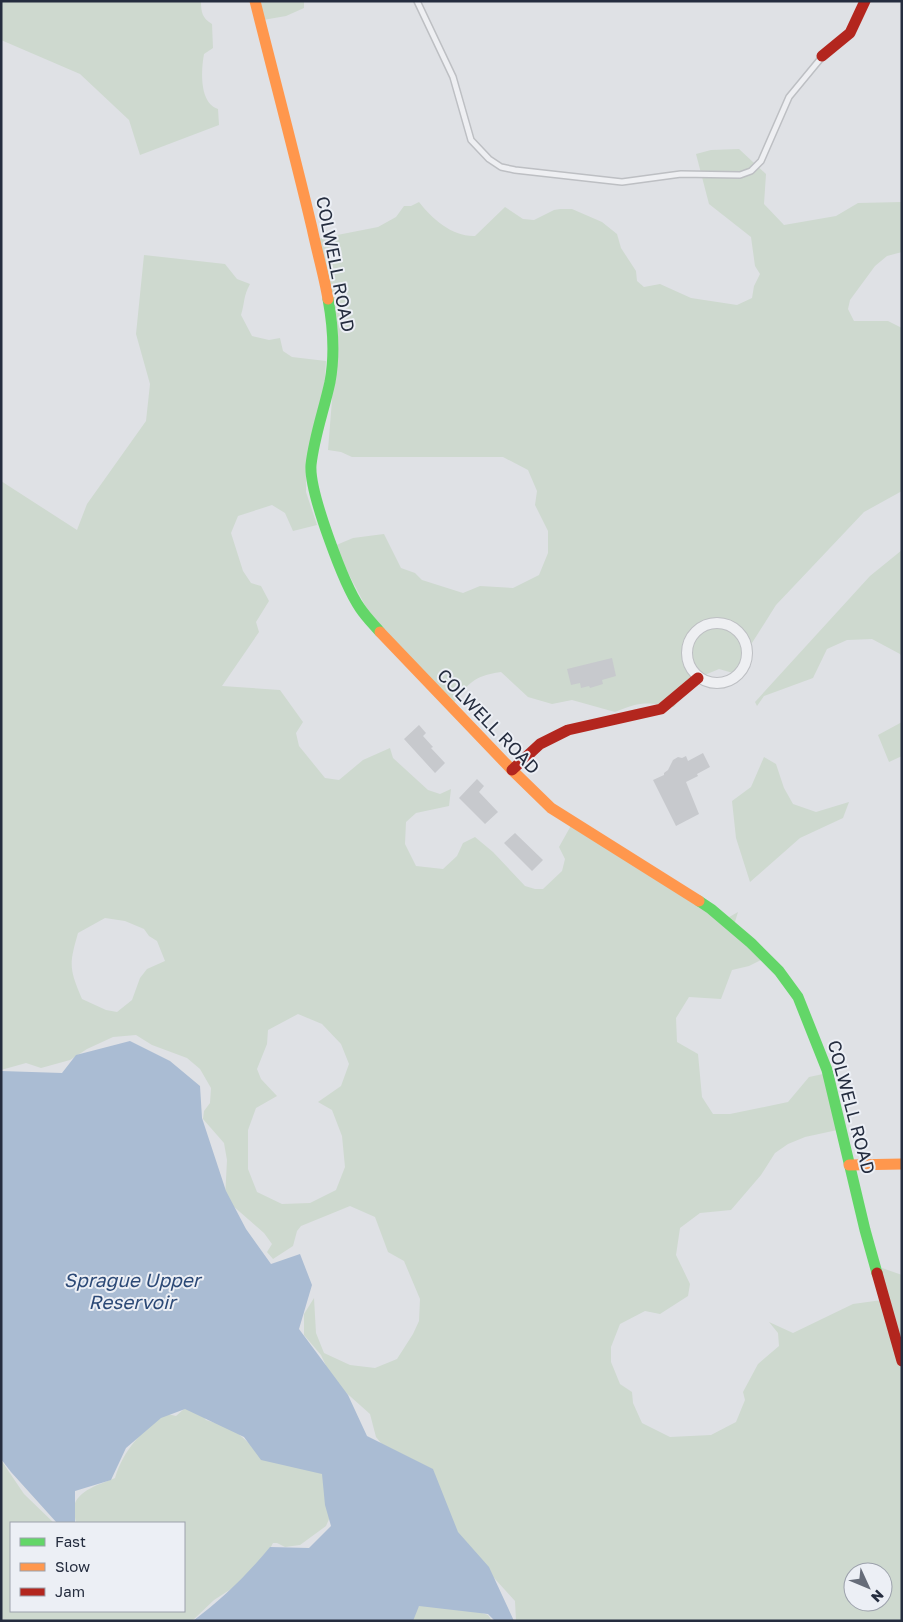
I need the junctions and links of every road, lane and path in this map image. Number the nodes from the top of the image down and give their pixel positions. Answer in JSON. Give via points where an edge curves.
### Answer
{"nodes":[{"id":1,"x":255,"y":1,"type":"edge"},
{"id":2,"x":417,"y":1,"type":"edge"},
{"id":3,"x":865,"y":1,"type":"edge"},
{"id":4,"x":822,"y":56,"type":"joint"},
{"id":5,"x":698,"y":678,"type":"junction"},
{"id":6,"x":512,"y":770,"type":"junction"},
{"id":7,"x":902,"y":1164,"type":"edge"},
{"id":8,"x":849,"y":1165,"type":"junction"},
{"id":9,"x":902,"y":1361,"type":"edge"}],
"edges":[{"from":1,"to":6,"type":"street","name":"COLWELL ROAD","via":[[303,187],[331,316],[330,381],[311,463],[312,490],[344,578],[360,608]]},
{"from":2,"to":4,"type":"lane","via":[[453,77],[471,140],[489,160],[515,170],[622,182],[682,174],[740,175],[751,171],[761,161],[789,97]]},
{"from":3,"to":4,"type":"street","via":[[850,33]]},
{"from":5,"to":5,"type":"street","via":[[716,684],[726,682],[741,672],[748,654],[746,644],[735,628],[715,623],[696,631],[690,640],[687,660]]},
{"from":5,"to":6,"type":"street","via":[[661,708],[568,730],[540,744]]},
{"from":6,"to":8,"type":"street","name":"COLWELL ROAD","via":[[551,808],[711,910],[751,942],[779,971],[798,996],[828,1070]]},
{"from":7,"to":8,"type":"street"},
{"from":8,"to":9,"type":"street","name":"COLWELL ROAD"}]}
